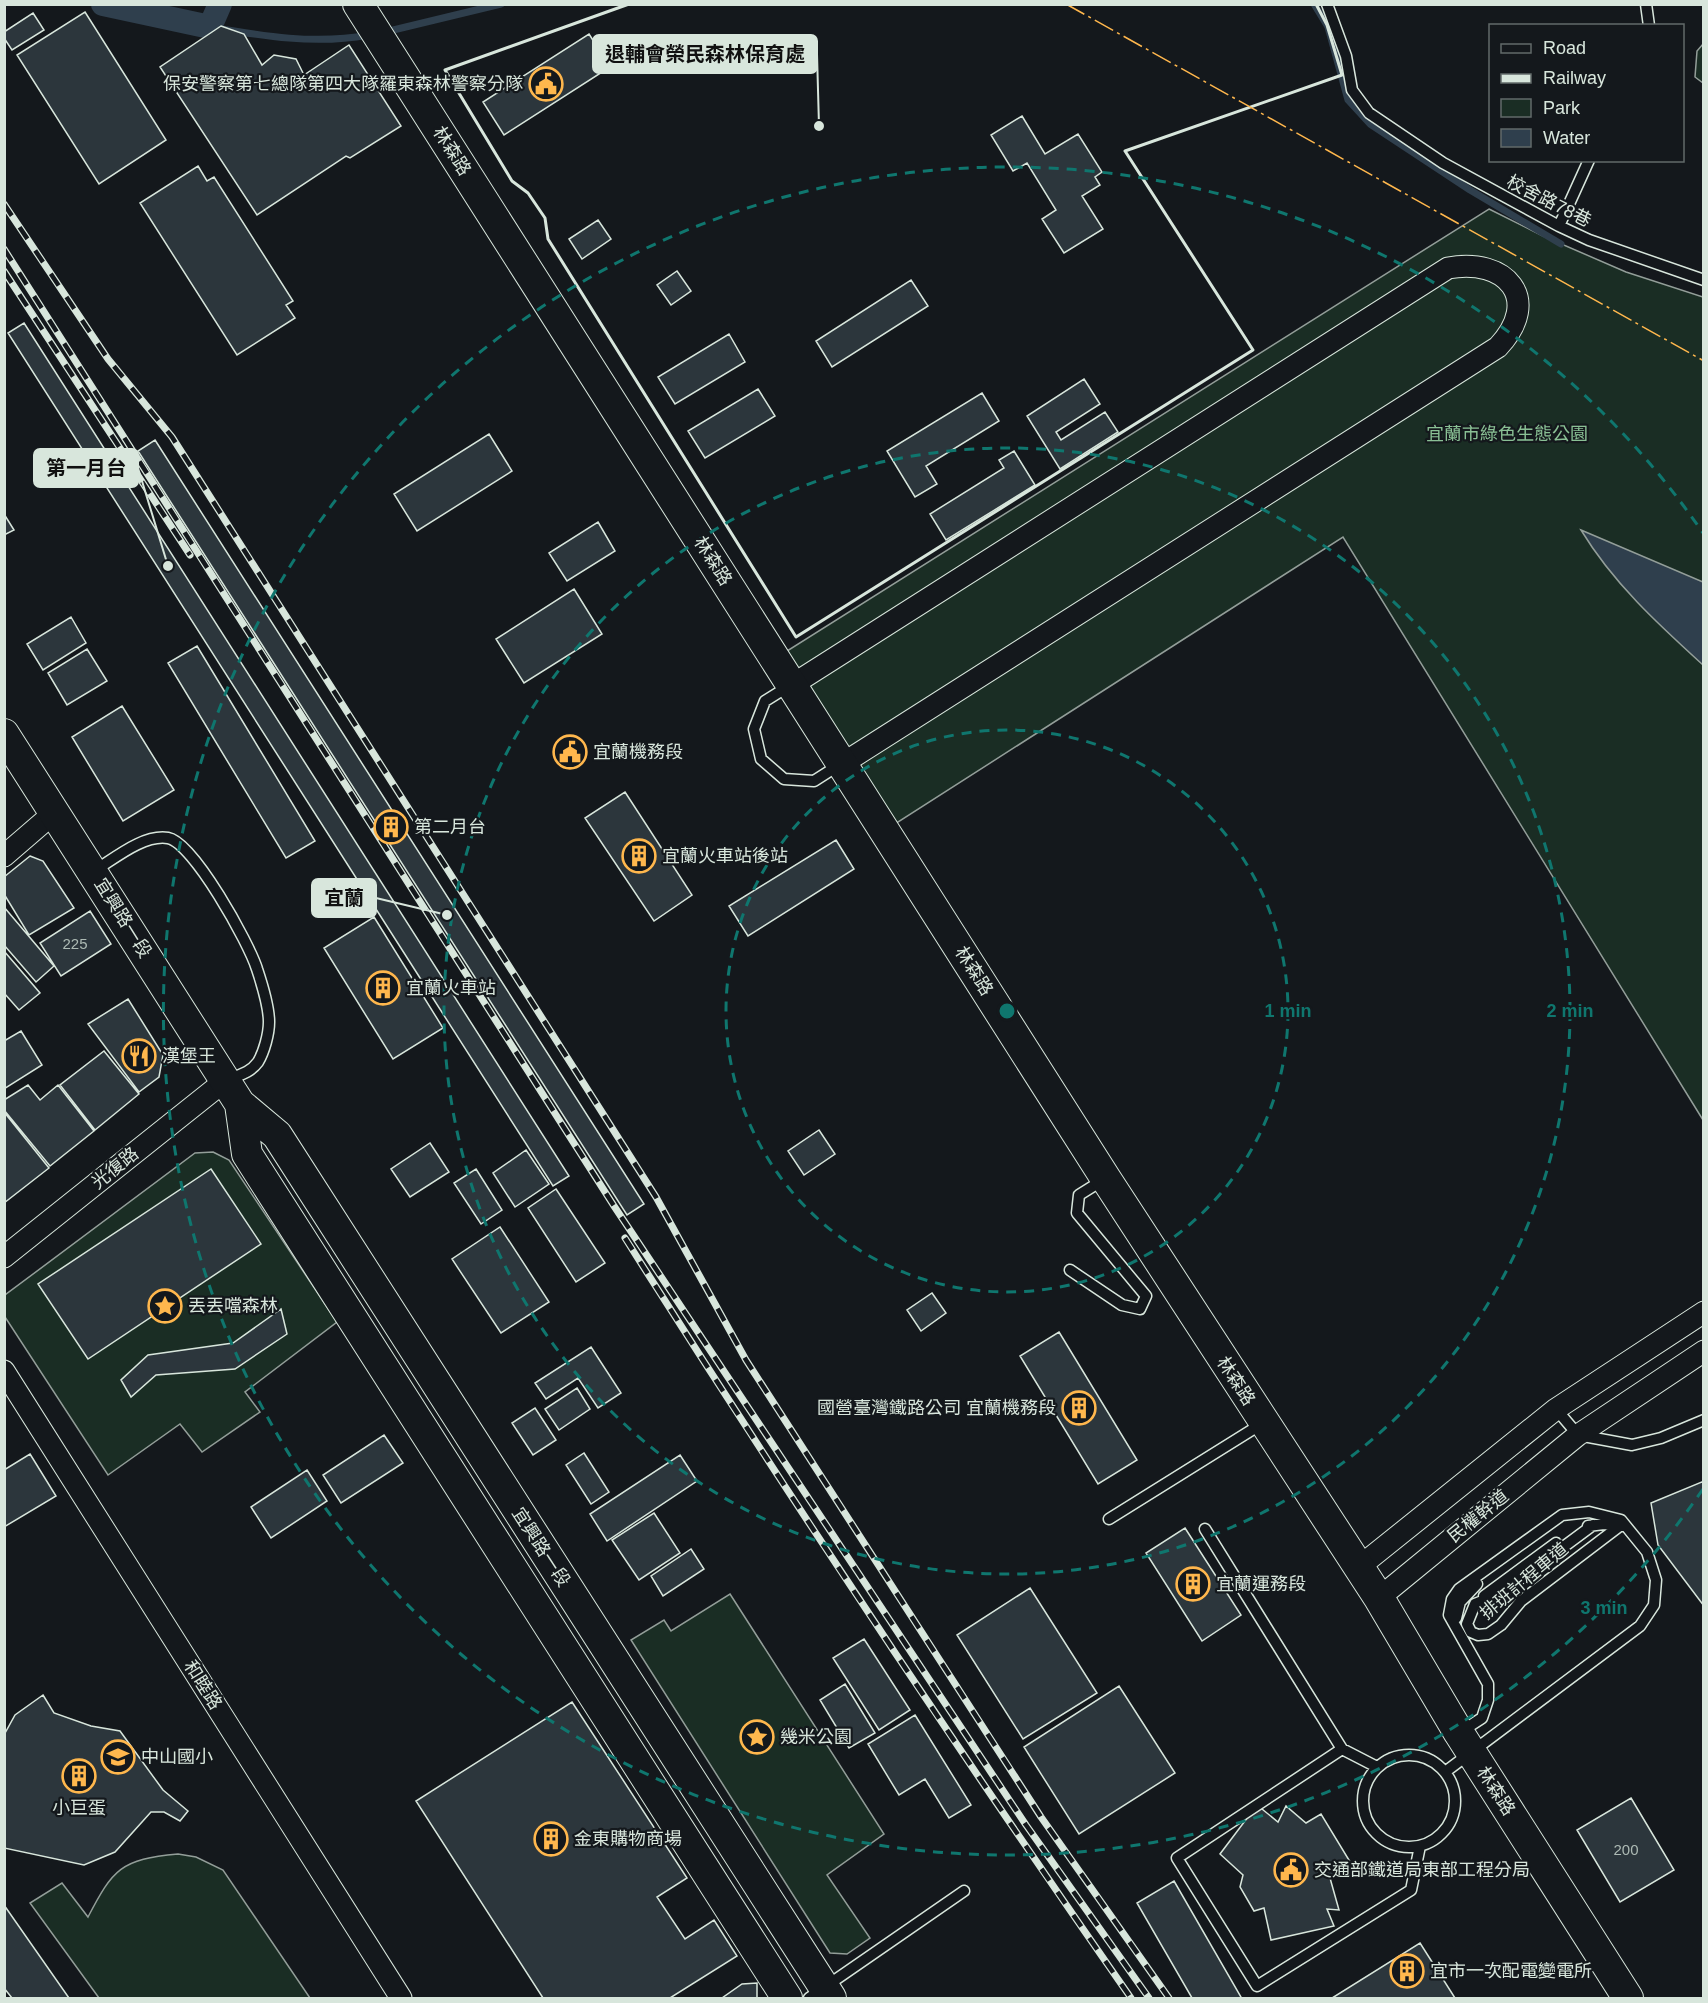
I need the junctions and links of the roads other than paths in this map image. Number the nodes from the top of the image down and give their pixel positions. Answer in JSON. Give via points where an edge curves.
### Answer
{"nodes":[{"id":1,"x":358,"y":4,"type":"edge"},
{"id":2,"x":1327,"y":4,"type":"edge"},
{"id":3,"x":1646,"y":4,"type":"edge"},
{"id":4,"x":1649,"y":24,"type":"edge"},
{"id":5,"x":1588,"y":162,"type":"edge"},
{"id":6,"x":1559,"y":226,"type":"junction"},
{"id":7,"x":1704,"y":280,"type":"edge"},
{"id":8,"x":792,"y":685,"type":"junction"},
{"id":9,"x":4,"y":734,"type":"edge"},
{"id":10,"x":842,"y":764,"type":"junction"},
{"id":11,"x":55,"y":812,"type":"junction"},
{"id":12,"x":4,"y":855,"type":"edge"},
{"id":13,"x":93,"y":871,"type":"junction"},
{"id":14,"x":233,"y":1092,"type":"junction"},
{"id":15,"x":1106,"y":1179,"type":"junction"},
{"id":16,"x":4,"y":1257,"type":"edge"},
{"id":17,"x":1070,"y":1270,"type":"dead end"},
{"id":18,"x":1704,"y":1312,"type":"edge"},
{"id":19,"x":1704,"y":1351,"type":"edge"},
{"id":20,"x":4,"y":1371,"type":"edge"},
{"id":21,"x":1556,"y":1409,"type":"junction"},
{"id":22,"x":1704,"y":1420,"type":"edge"},
{"id":23,"x":1263,"y":1423,"type":"junction"},
{"id":24,"x":1578,"y":1435,"type":"junction"},
{"id":25,"x":1109,"y":1519,"type":"dead end"},
{"id":26,"x":1624,"y":1524,"type":"junction"},
{"id":27,"x":1205,"y":1529,"type":"dead end"},
{"id":28,"x":1359,"y":1567,"type":"junction"},
{"id":29,"x":1379,"y":1598,"type":"junction"},
{"id":30,"x":1475,"y":1604,"type":"junction"},
{"id":31,"x":1460,"y":1636,"type":"junction"},
{"id":32,"x":1465,"y":1742,"type":"junction"},
{"id":33,"x":1342,"y":1749,"type":"junction"},
{"id":34,"x":1377,"y":1767,"type":"junction"},
{"id":35,"x":1445,"y":1772,"type":"junction"},
{"id":36,"x":1420,"y":1846,"type":"junction"},
{"id":37,"x":964,"y":1891,"type":"dead end"},
{"id":38,"x":821,"y":1995,"type":"edge"},
{"id":39,"x":401,"y":1998,"type":"edge"},
{"id":40,"x":788,"y":1998,"type":"edge"},
{"id":41,"x":1628,"y":1998,"type":"edge"}],
"edges":[{"from":1,"to":8,"type":"street","name":"林森路"},
{"from":2,"to":6,"type":"lane","name":"校舍路78巷","via":[[1346,56],[1352,90],[1369,113],[1443,163]]},
{"from":3,"to":4,"type":"lane"},
{"from":5,"to":6,"type":"lane"},
{"from":6,"to":7,"type":"lane","name":"校舍路78巷"},
{"from":8,"to":10,"type":"street","name":"林森路"},
{"from":8,"to":10,"type":"lane","via":[[765,701],[753,729],[761,759],[784,778],[814,781]]},
{"from":8,"to":10,"type":"street","via":[[1448,268],[1482,265],[1501,275],[1513,288],[1520,305],[1517,320],[1497,347]]},
{"from":9,"to":11,"type":"street","name":"宜興路一段"},
{"from":10,"to":15,"type":"street","name":"林森路"},
{"from":11,"to":12,"type":"street"},
{"from":11,"to":13,"type":"street","name":"宜興路一段"},
{"from":13,"to":14,"type":"street","name":"宜興路一段"},
{"from":13,"to":14,"type":"lane","via":[[151,839],[170,838],[187,848],[213,885],[257,967],[269,1023],[263,1053]]},
{"from":14,"to":16,"type":"street","name":"光復路"},
{"from":14,"to":38,"type":"street","name":"宜興路一段","via":[[277,1135]]},
{"from":14,"to":40,"type":"street","name":"宜興路一段","via":[[247,1154]]},
{"from":15,"to":17,"type":"lane","via":[[1078,1196],[1077,1213],[1146,1296],[1140,1309],[1122,1305]]},
{"from":15,"to":23,"type":"street","name":"林森路"},
{"from":18,"to":21,"type":"street","name":"民權幹道"},
{"from":19,"to":24,"type":"street","name":"民權幹道"},
{"from":20,"to":39,"type":"street","name":"和睦路"},
{"from":21,"to":24,"type":"lane"},
{"from":21,"to":28,"type":"street","name":"民權幹道"},
{"from":22,"to":24,"type":"lane","via":[[1632,1445]]},
{"from":23,"to":25,"type":"lane"},
{"from":23,"to":28,"type":"street","name":"林森路"},
{"from":24,"to":29,"type":"street","name":"民權幹道"},
{"from":26,"to":30,"type":"lane","name":"排班計程車道","via":[[1593,1525],[1572,1532]]},
{"from":26,"to":30,"type":"lane","name":"排班計程車道","via":[[1521,1601],[1488,1634],[1471,1632],[1467,1624]]},
{"from":26,"to":31,"type":"lane","via":[[1589,1512],[1562,1515],[1459,1589],[1449,1615]]},
{"from":26,"to":32,"type":"lane","via":[[1647,1552],[1656,1580],[1654,1605],[1640,1626]]},
{"from":27,"to":33,"type":"lane"},
{"from":28,"to":29,"type":"street","name":"林森路"},
{"from":29,"to":32,"type":"street","name":"林森路"},
{"from":30,"to":31,"type":"lane","name":"排班計程車道","via":[[1467,1612]]},
{"from":31,"to":32,"type":"lane","via":[[1488,1684],[1482,1718]]},
{"from":32,"to":35,"type":"lane"},
{"from":32,"to":41,"type":"street","name":"林森路"},
{"from":33,"to":34,"type":"lane"},
{"from":33,"to":36,"type":"lane","via":[[1177,1858],[1257,1986],[1411,1890]]},
{"from":34,"to":35,"type":"lane","via":[[1390,1758],[1420,1755]]},
{"from":34,"to":36,"type":"lane","via":[[1363,1793],[1368,1823],[1390,1843]]},
{"from":35,"to":36,"type":"lane","via":[[1453,1785],[1453,1815],[1445,1829]]},
{"from":37,"to":38,"type":"lane"}]}
